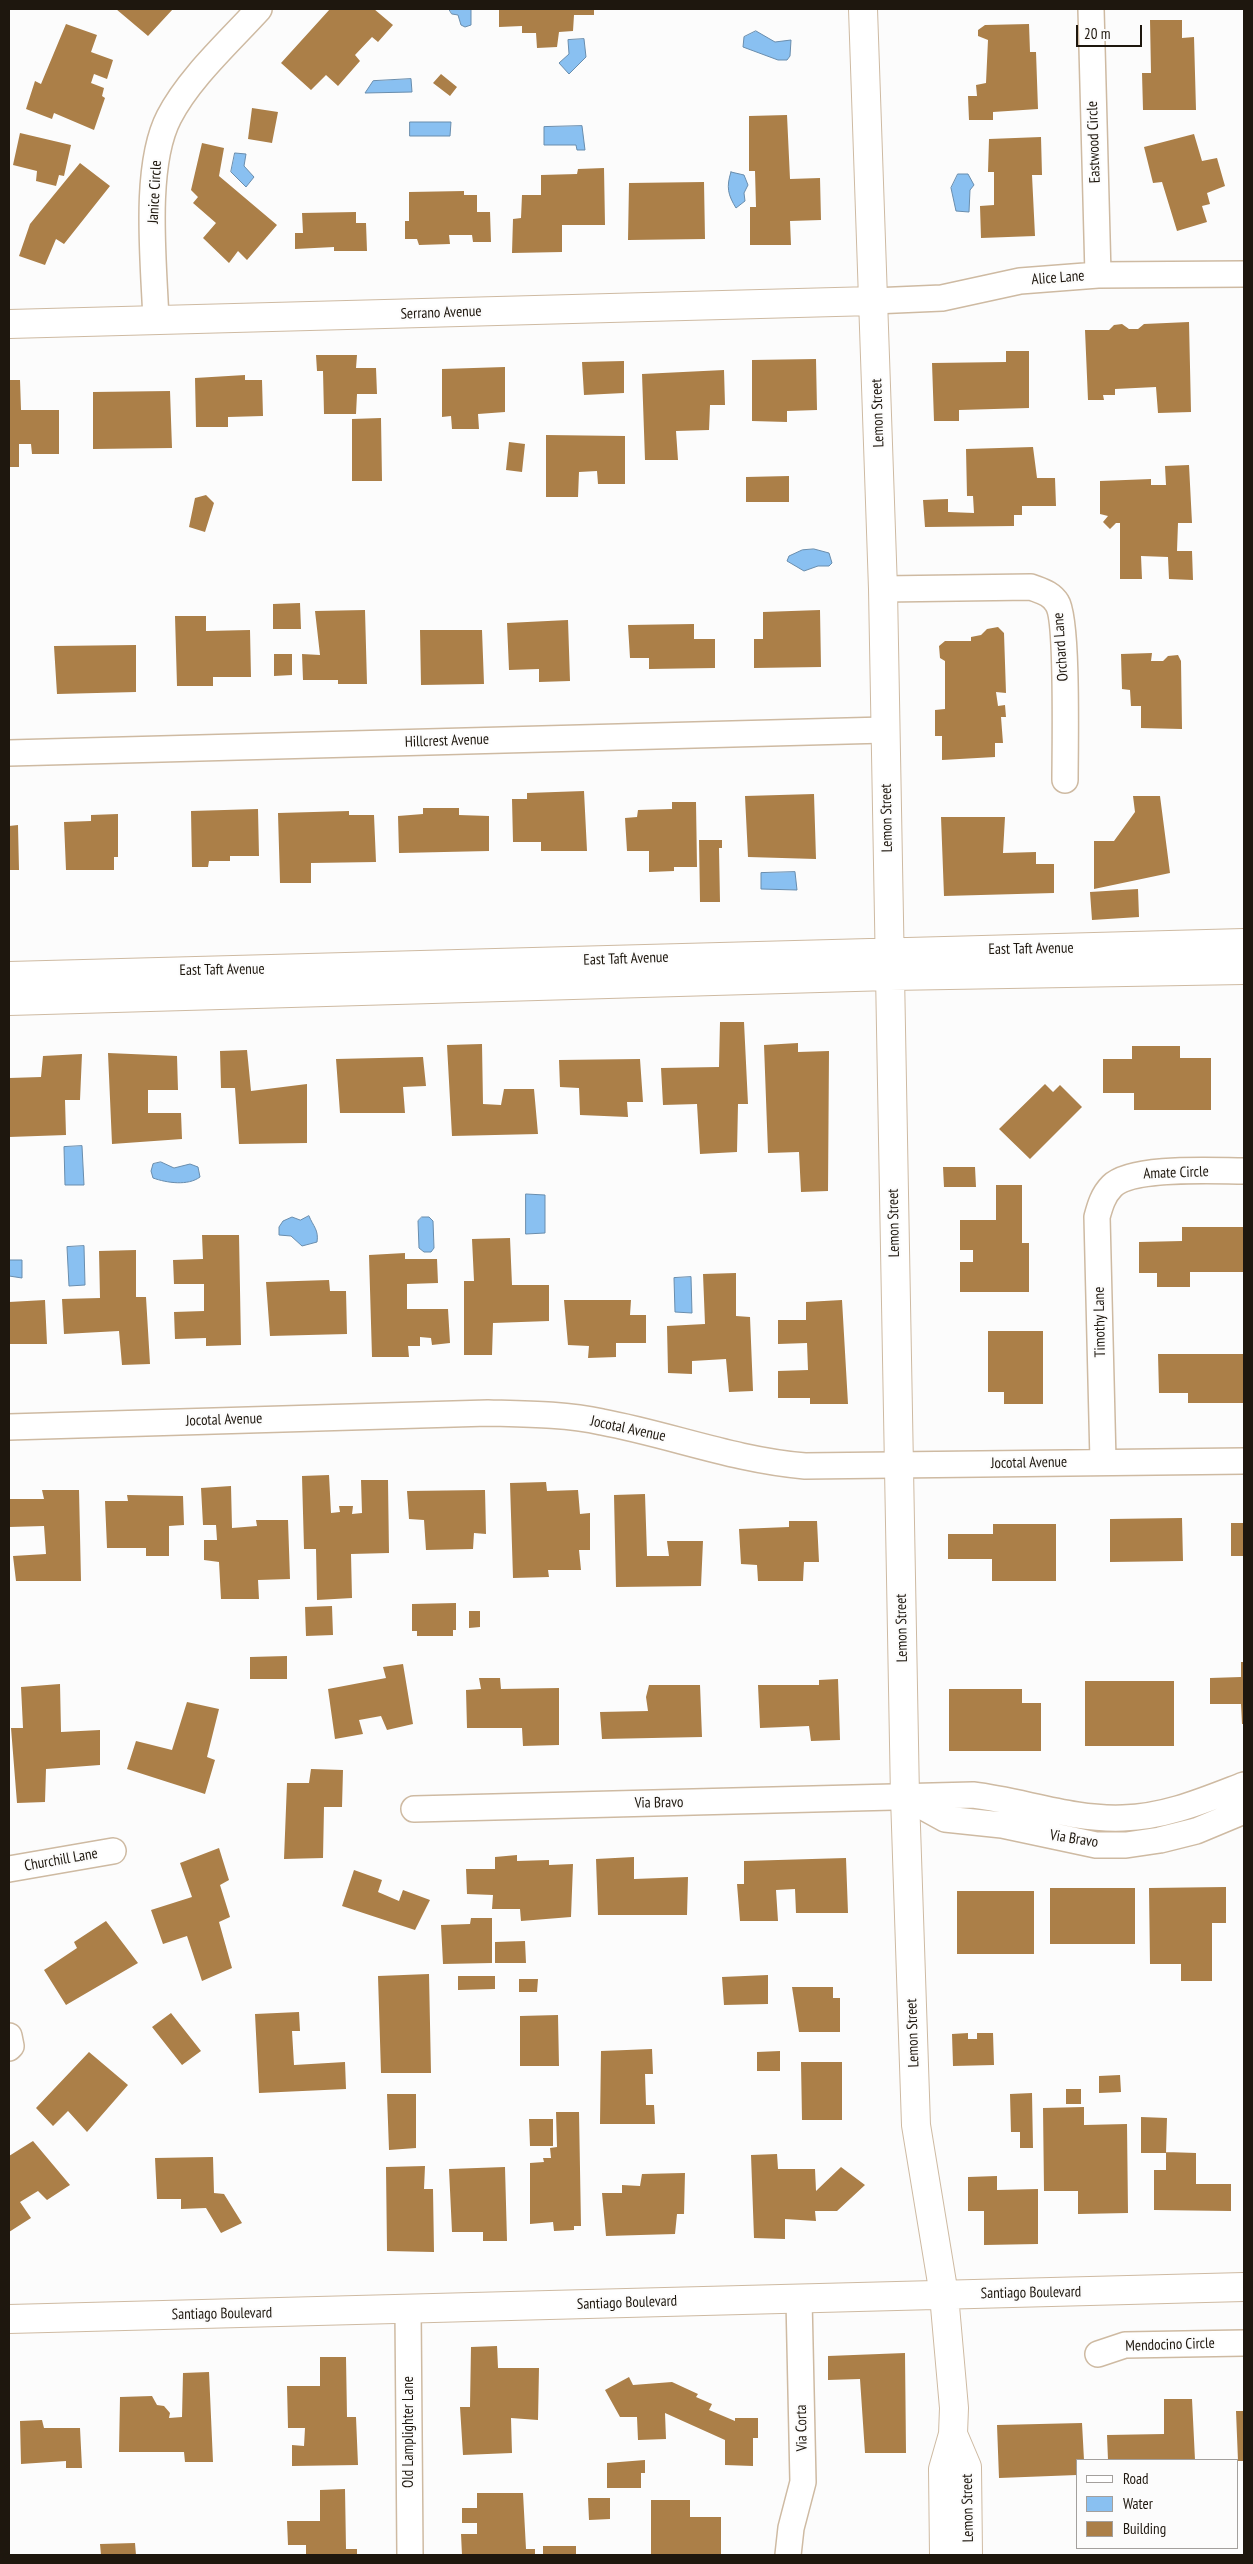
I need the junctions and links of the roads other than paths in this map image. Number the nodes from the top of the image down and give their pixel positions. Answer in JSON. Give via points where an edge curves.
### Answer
{"nodes":[{"id":1,"x":259,"y":9,"type":"edge"},
{"id":2,"x":863,"y":9,"type":"edge"},
{"id":3,"x":1091,"y":9,"type":"edge"},
{"id":4,"x":1244,"y":274,"type":"edge"},
{"id":5,"x":1098,"y":275,"type":"junction"},
{"id":6,"x":873,"y":301,"type":"junction"},
{"id":7,"x":156,"y":321,"type":"junction"},
{"id":8,"x":9,"y":324,"type":"edge"},
{"id":9,"x":883,"y":590,"type":"junction"},
{"id":10,"x":886,"y":730,"type":"junction"},
{"id":11,"x":9,"y":753,"type":"edge"},
{"id":12,"x":1065,"y":780,"type":"dead end"},
{"id":13,"x":1244,"y":943,"type":"edge"},
{"id":14,"x":890,"y":964,"type":"junction"},
{"id":15,"x":1244,"y":970,"type":"edge"},
{"id":16,"x":9,"y":976,"type":"edge"},
{"id":17,"x":139,"y":985,"type":"junction"},
{"id":18,"x":9,"y":1001,"type":"edge"},
{"id":19,"x":1244,"y":1171,"type":"edge"},
{"id":20,"x":1111,"y":1186,"type":"joint"},
{"id":21,"x":9,"y":1426,"type":"edge"},
{"id":22,"x":1104,"y":1461,"type":"junction"},
{"id":23,"x":1244,"y":1461,"type":"edge"},
{"id":24,"x":898,"y":1466,"type":"junction"},
{"id":25,"x":1244,"y":1785,"type":"edge"},
{"id":26,"x":905,"y":1798,"type":"junction"},
{"id":27,"x":414,"y":1809,"type":"dead end"},
{"id":28,"x":1244,"y":1811,"type":"edge"},
{"id":29,"x":113,"y":1851,"type":"dead end"},
{"id":30,"x":9,"y":1869,"type":"edge"},
{"id":31,"x":9,"y":2036,"type":"edge"},
{"id":32,"x":9,"y":2048,"type":"edge"},
{"id":33,"x":1244,"y":2287,"type":"edge"},
{"id":34,"x":944,"y":2295,"type":"junction"},
{"id":35,"x":800,"y":2299,"type":"junction"},
{"id":36,"x":408,"y":2309,"type":"junction"},
{"id":37,"x":9,"y":2319,"type":"edge"},
{"id":38,"x":1244,"y":2343,"type":"edge"},
{"id":39,"x":1098,"y":2354,"type":"dead end"},
{"id":40,"x":953,"y":2434,"type":"junction"},
{"id":41,"x":410,"y":2555,"type":"edge"},
{"id":42,"x":788,"y":2555,"type":"edge"},
{"id":43,"x":944,"y":2555,"type":"edge"},
{"id":44,"x":968,"y":2555,"type":"edge"}],
"edges":[{"from":1,"to":7,"type":"street","name":"Janice Circle","via":[[184,92],[168,118],[160,142],[152,190]]},
{"from":2,"to":6,"type":"street","name":"Lemon Street"},
{"from":3,"to":5,"type":"street","name":"Eastwood Circle"},
{"from":4,"to":5,"type":"street","name":"Alice Lane"},
{"from":5,"to":6,"type":"street","name":"Alice Lane","via":[[1020,281],[942,298]]},
{"from":6,"to":7,"type":"street","name":"Serrano Avenue"},
{"from":6,"to":9,"type":"street","name":"Lemon Street"},
{"from":7,"to":8,"type":"street","name":"Serrano Avenue"},
{"from":9,"to":10,"type":"street","name":"Lemon Street"},
{"from":9,"to":12,"type":"street","name":"Orchard Lane","via":[[1031,587],[1048,593],[1058,604],[1064,638]]},
{"from":10,"to":11,"type":"street","name":"Hillcrest Avenue"},
{"from":10,"to":14,"type":"street","name":"Lemon Street"},
{"from":13,"to":14,"type":"street","name":"East Taft Avenue"},
{"from":14,"to":15,"type":"street","name":"East Taft Avenue"},
{"from":14,"to":17,"type":"street","name":"East Taft Avenue"},
{"from":14,"to":24,"type":"street","name":"Lemon Street"},
{"from":16,"to":17,"type":"street","name":"East Taft Avenue"},
{"from":17,"to":18,"type":"street","name":"East Taft Avenue"},
{"from":19,"to":20,"type":"street","name":"Amate Circle","via":[[1142,1173],[1122,1178]]},
{"from":20,"to":22,"type":"street","name":"Timothy Lane","via":[[1097,1217]]},
{"from":21,"to":24,"type":"street","name":"Jocotal Avenue","via":[[488,1413],[544,1415],[600,1421],[768,1463]]},
{"from":22,"to":23,"type":"street","name":"Jocotal Avenue"},
{"from":22,"to":24,"type":"street","name":"Jocotal Avenue"},
{"from":24,"to":26,"type":"street","name":"Lemon Street"},
{"from":25,"to":26,"type":"street","name":"Via Bravo","via":[[1183,1808],[1152,1816],[1123,1818],[1069,1814],[973,1795]]},
{"from":26,"to":27,"type":"street","name":"Via Bravo"},
{"from":26,"to":28,"type":"street","name":"Via Bravo","via":[[945,1819],[1002,1825],[1096,1845],[1160,1840],[1196,1831]]},
{"from":26,"to":34,"type":"street","name":"Lemon Street","via":[[916,2125]]},
{"from":29,"to":30,"type":"street","name":"Churchill Lane"},
{"from":31,"to":32,"type":"street"},
{"from":33,"to":34,"type":"street","name":"Santiago Boulevard"},
{"from":34,"to":35,"type":"street","name":"Santiago Boulevard"},
{"from":34,"to":40,"type":"street","name":"Lemon Street"},
{"from":35,"to":36,"type":"street","name":"Santiago Boulevard"},
{"from":35,"to":42,"type":"street","name":"Via Corta","via":[[803,2482]]},
{"from":36,"to":37,"type":"street","name":"Santiago Boulevard"},
{"from":36,"to":41,"type":"street","name":"Old Lamplighter Lane"},
{"from":38,"to":39,"type":"street","name":"Mendocino Circle","via":[[1124,2345]]},
{"from":40,"to":43,"type":"street","name":"Lemon Street","via":[[943,2469]]},
{"from":40,"to":44,"type":"street","name":"Lemon Street","via":[[968,2467]]}]}
